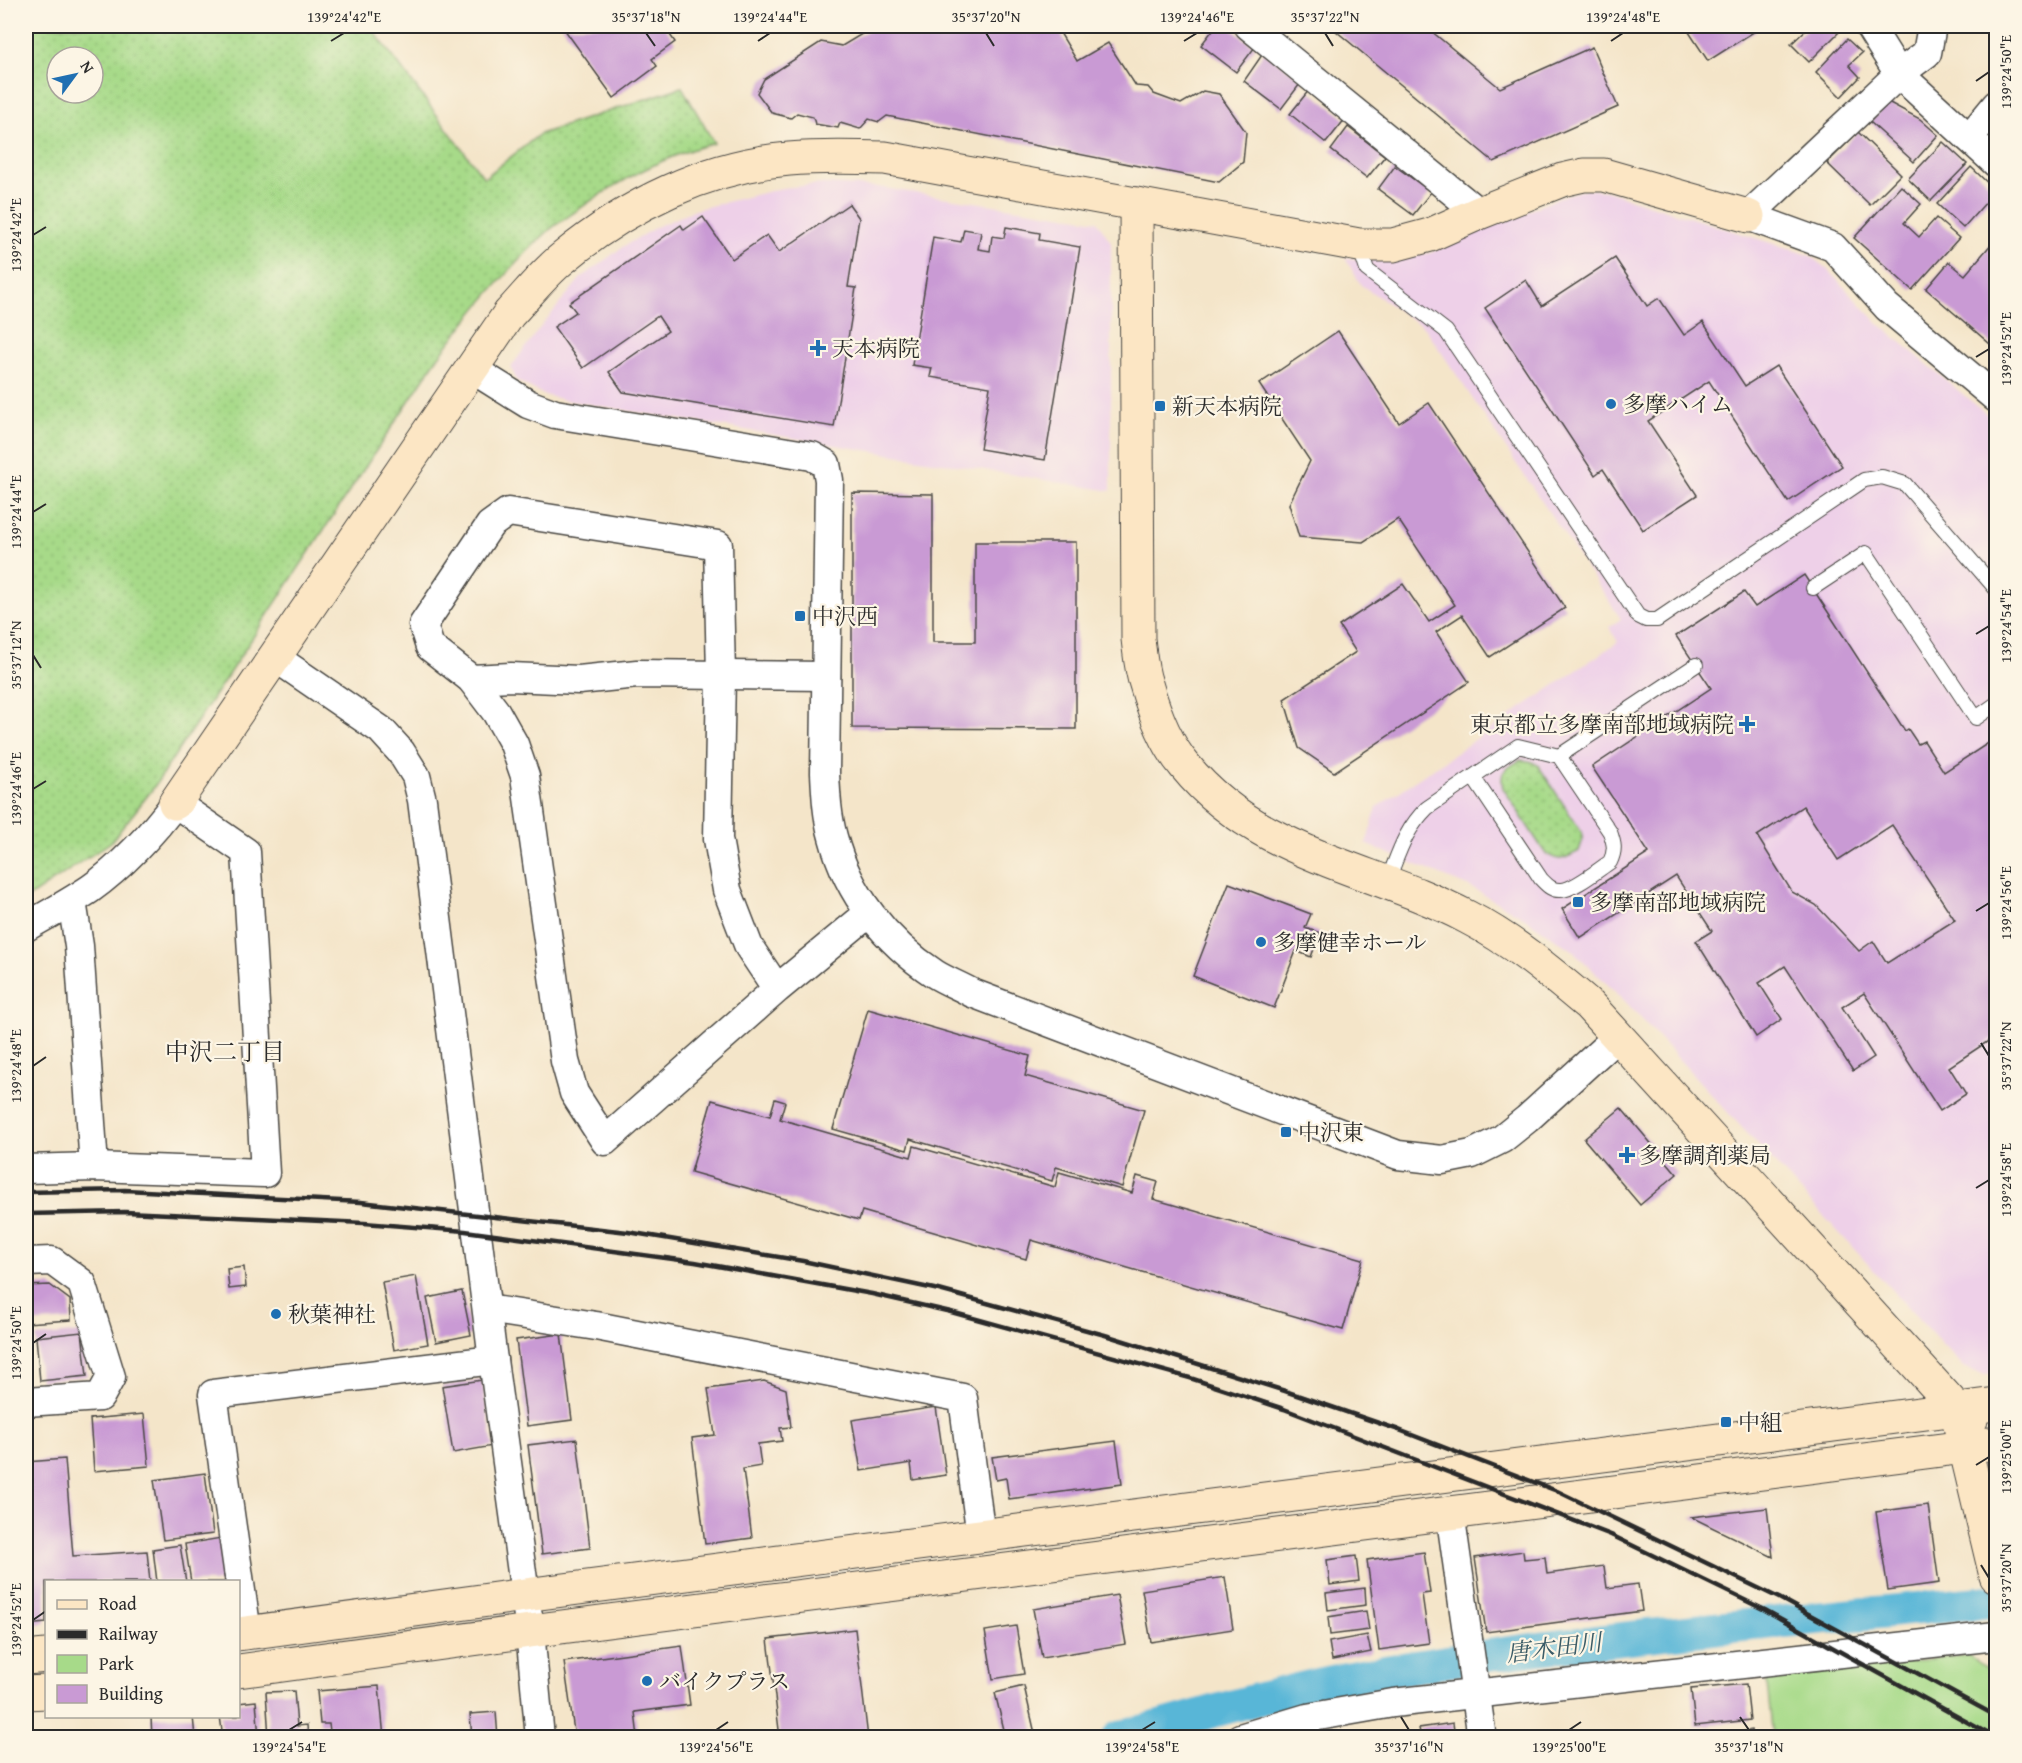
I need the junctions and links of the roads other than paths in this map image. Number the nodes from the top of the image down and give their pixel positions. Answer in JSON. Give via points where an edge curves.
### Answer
{"nodes":[{"id":1,"x":1249,"y":26,"type":"edge"},
{"id":2,"x":1869,"y":26,"type":"edge"},
{"id":3,"x":1932,"y":26,"type":"edge"},
{"id":4,"x":1899,"y":74,"type":"junction"},
{"id":5,"x":1996,"y":105,"type":"edge"},
{"id":6,"x":1969,"y":138,"type":"junction"},
{"id":7,"x":1996,"y":164,"type":"edge"},
{"id":8,"x":1136,"y":204,"type":"junction"},
{"id":9,"x":1479,"y":213,"type":"junction"},
{"id":10,"x":1748,"y":216,"type":"junction"},
{"id":11,"x":1359,"y":244,"type":"junction"},
{"id":12,"x":472,"y":369,"type":"junction"},
{"id":13,"x":1996,"y":398,"type":"edge"},
{"id":14,"x":1813,"y":588,"type":"dead end"},
{"id":15,"x":1996,"y":589,"type":"edge"},
{"id":16,"x":276,"y":658,"type":"junction"},
{"id":17,"x":1696,"y":665,"type":"dead end"},
{"id":18,"x":721,"y":675,"type":"junction"},
{"id":19,"x":826,"y":676,"type":"junction"},
{"id":20,"x":471,"y":679,"type":"junction"},
{"id":21,"x":1996,"y":704,"type":"edge"},
{"id":22,"x":1559,"y":756,"type":"junction"},
{"id":23,"x":1473,"y":777,"type":"junction"},
{"id":24,"x":175,"y":803,"type":"junction"},
{"id":25,"x":1388,"y":882,"type":"junction"},
{"id":26,"x":72,"y":901,"type":"junction"},
{"id":27,"x":869,"y":913,"type":"junction"},
{"id":28,"x":26,"y":927,"type":"edge"},
{"id":29,"x":777,"y":989,"type":"junction"},
{"id":30,"x":1618,"y":1036,"type":"junction"},
{"id":31,"x":94,"y":1167,"type":"junction"},
{"id":32,"x":26,"y":1169,"type":"edge"},
{"id":33,"x":26,"y":1262,"type":"edge"},
{"id":34,"x":487,"y":1310,"type":"junction"},
{"id":35,"x":493,"y":1360,"type":"junction"},
{"id":36,"x":26,"y":1402,"type":"edge"},
{"id":37,"x":1996,"y":1404,"type":"edge"},
{"id":38,"x":1957,"y":1409,"type":"junction"},
{"id":39,"x":1996,"y":1441,"type":"edge"},
{"id":40,"x":1965,"y":1447,"type":"junction"},
{"id":41,"x":1450,"y":1512,"type":"junction"},
{"id":42,"x":981,"y":1537,"type":"junction"},
{"id":43,"x":1996,"y":1576,"type":"edge"},
{"id":44,"x":236,"y":1580,"type":"edge"},
{"id":45,"x":525,"y":1595,"type":"junction"},
{"id":46,"x":240,"y":1609,"type":"edge"},
{"id":47,"x":530,"y":1631,"type":"junction"},
{"id":48,"x":243,"y":1633,"type":"edge"},
{"id":49,"x":1996,"y":1636,"type":"edge"},
{"id":50,"x":45,"y":1656,"type":"edge"},
{"id":51,"x":26,"y":1658,"type":"edge"},
{"id":52,"x":240,"y":1671,"type":"edge"},
{"id":53,"x":1474,"y":1687,"type":"junction"},
{"id":54,"x":45,"y":1692,"type":"edge"},
{"id":55,"x":26,"y":1693,"type":"edge"},
{"id":56,"x":540,"y":1737,"type":"edge"},
{"id":57,"x":1240,"y":1737,"type":"edge"},
{"id":58,"x":1482,"y":1737,"type":"edge"}],
"edges":[{"from":1,"to":9,"type":"street"},
{"from":2,"to":4,"type":"street"},
{"from":3,"to":4,"type":"street","via":[[1928,52]]},
{"from":4,"to":6,"type":"street"},
{"from":4,"to":10,"type":"street"},
{"from":5,"to":6,"type":"street"},
{"from":6,"to":7,"type":"street"},
{"from":8,"to":11,"type":"street"},
{"from":8,"to":12,"type":"street","via":[[885,158],[788,159],[718,172],[608,224],[561,260],[509,314]]},
{"from":8,"to":25,"type":"street","via":[[1138,639],[1145,682],[1169,743],[1184,766],[1234,814],[1264,833]]},
{"from":9,"to":10,"type":"street","via":[[1562,180],[1604,175]]},
{"from":9,"to":11,"type":"street","via":[[1430,235],[1393,245]]},
{"from":10,"to":13,"type":"street","via":[[1833,247],[1887,307]]},
{"from":11,"to":15,"type":"lane","via":[[1367,270],[1446,331],[1638,616],[1657,620],[1864,480],[1882,477],[1905,484]]},
{"from":12,"to":16,"type":"street"},
{"from":12,"to":19,"type":"street","via":[[528,404],[555,414],[812,456],[826,464],[830,480]]},
{"from":14,"to":21,"type":"lane","via":[[1866,553],[1976,718]]},
{"from":16,"to":24,"type":"street"},
{"from":16,"to":34,"type":"street","via":[[381,730],[416,776]]},
{"from":17,"to":22,"type":"lane"},
{"from":18,"to":19,"type":"street"},
{"from":18,"to":20,"type":"street"},
{"from":18,"to":20,"type":"street","via":[[718,545],[508,512],[490,525],[423,625],[430,647]]},
{"from":18,"to":29,"type":"street","via":[[719,849],[727,890],[749,947]]},
{"from":19,"to":27,"type":"street","via":[[825,773],[829,819],[847,876]]},
{"from":20,"to":29,"type":"street","via":[[514,744],[525,776],[565,1060],[574,1093],[605,1141]]},
{"from":22,"to":23,"type":"lane","via":[[1518,746]]},
{"from":22,"to":23,"type":"lane","via":[[1614,844],[1610,862],[1560,891],[1541,879]]},
{"from":23,"to":25,"type":"lane","via":[[1415,820],[1406,833]]},
{"from":24,"to":26,"type":"street","via":[[128,856]]},
{"from":24,"to":31,"type":"street","via":[[246,852],[264,1173]]},
{"from":25,"to":30,"type":"street","via":[[1505,938],[1589,1005]]},
{"from":26,"to":28,"type":"street"},
{"from":26,"to":31,"type":"street","via":[[79,946]]},
{"from":27,"to":29,"type":"street"},
{"from":27,"to":30,"type":"street","via":[[905,952],[972,993],[1398,1155],[1442,1160],[1472,1154],[1502,1139]]},
{"from":30,"to":38,"type":"street"},
{"from":31,"to":32,"type":"street"},
{"from":33,"to":36,"type":"street","via":[[52,1261],[82,1283],[111,1377],[100,1397]]},
{"from":34,"to":35,"type":"street"},
{"from":34,"to":42,"type":"street","via":[[596,1326],[963,1398]]},
{"from":35,"to":44,"type":"street","via":[[213,1394]]},
{"from":35,"to":45,"type":"street"},
{"from":37,"to":38,"type":"street"},
{"from":38,"to":39,"type":"street"},
{"from":38,"to":40,"type":"street"},
{"from":38,"to":42,"type":"street"},
{"from":39,"to":40,"type":"street"},
{"from":40,"to":41,"type":"street"},
{"from":40,"to":43,"type":"street"},
{"from":41,"to":47,"type":"street"},
{"from":41,"to":53,"type":"street"},
{"from":42,"to":45,"type":"street"},
{"from":45,"to":47,"type":"street"},
{"from":45,"to":48,"type":"street"},
{"from":46,"to":48,"type":"street"},
{"from":47,"to":52,"type":"street"},
{"from":47,"to":56,"type":"street"},
{"from":49,"to":53,"type":"street"},
{"from":50,"to":51,"type":"street"},
{"from":53,"to":57,"type":"street","via":[[1307,1718]]},
{"from":53,"to":58,"type":"street"},
{"from":54,"to":55,"type":"street"}]}
